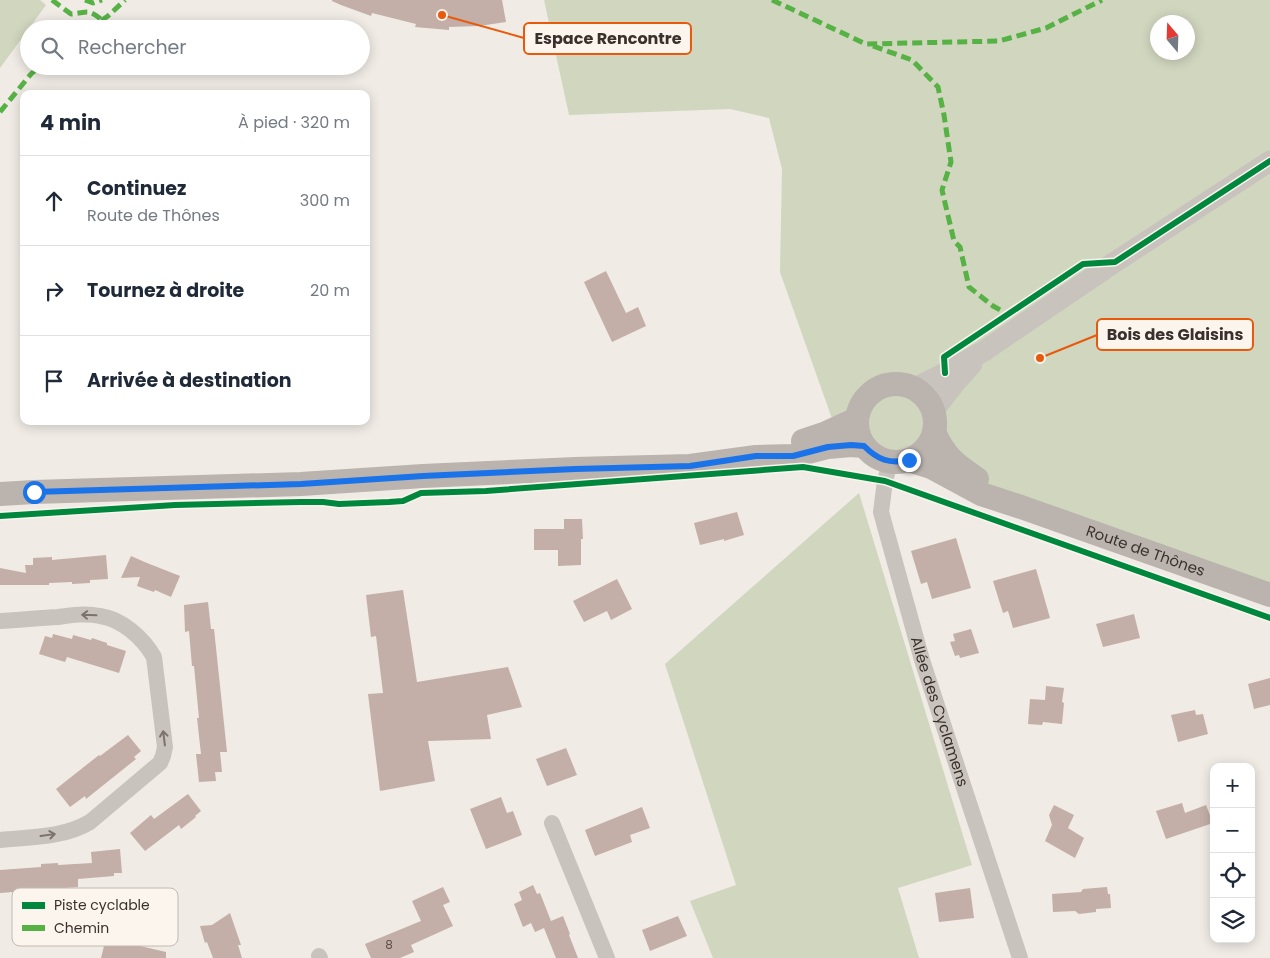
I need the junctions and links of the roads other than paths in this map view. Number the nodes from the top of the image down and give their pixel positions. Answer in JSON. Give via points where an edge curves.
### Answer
{"nodes":[{"id":1,"x":1270,"y":161,"type":"edge"},
{"id":2,"x":984,"y":351,"type":"junction"},
{"id":3,"x":915,"y":388,"type":"junction"},
{"id":4,"x":857,"y":419,"type":"junction"},
{"id":5,"x":934,"y":421,"type":"junction"},
{"id":6,"x":864,"y":446,"type":"junction"},
{"id":7,"x":756,"y":456,"type":"junction"},
{"id":8,"x":899,"y":461,"type":"junction"},
{"id":9,"x":0,"y":494,"type":"edge"},
{"id":10,"x":1021,"y":507,"type":"junction"},
{"id":11,"x":1270,"y":595,"type":"edge"},
{"id":12,"x":0,"y":621,"type":"edge"},
{"id":13,"x":552,"y":823,"type":"dead end"},
{"id":14,"x":0,"y":840,"type":"edge"},
{"id":15,"x":607,"y":958,"type":"edge"},
{"id":16,"x":1020,"y":958,"type":"edge"}],
"edges":[{"from":1,"to":2,"type":"street"},
{"from":2,"to":3,"type":"street"},
{"from":2,"to":5,"type":"street","via":[[955,383]]},
{"from":3,"to":4,"type":"main road","via":[[893,384],[875,390],[861,404]]},
{"from":3,"to":5,"type":"main road","via":[[930,401]]},
{"from":4,"to":6,"type":"main road","via":[[858,433]]},
{"from":4,"to":7,"type":"main road","via":[[824,434]]},
{"from":5,"to":8,"type":"main road","via":[[929,444],[920,454]]},
{"from":5,"to":10,"type":"main road","name":"Route de Thônes","via":[[942,448],[956,464]]},
{"from":6,"to":7,"type":"main road","via":[[828,447],[793,456]]},
{"from":6,"to":8,"type":"main road","via":[[880,459]]},
{"from":7,"to":9,"type":"main road","via":[[690,466]]},
{"from":8,"to":10,"type":"main road","name":"Route de Thônes","via":[[931,467],[981,494]]},
{"from":8,"to":16,"type":"street","name":"Allée des Cyclamens","via":[[885,481],[881,512],[922,660]]},
{"from":10,"to":11,"type":"main road","name":"Route de Thônes"},
{"from":14,"to":12,"type":"street","one_way":true,"via":[[49,835],[84,826],[160,763],[165,748],[154,657],[147,645],[125,626],[101,616],[83,614]]},
{"from":13,"to":15,"type":"street"}]}
